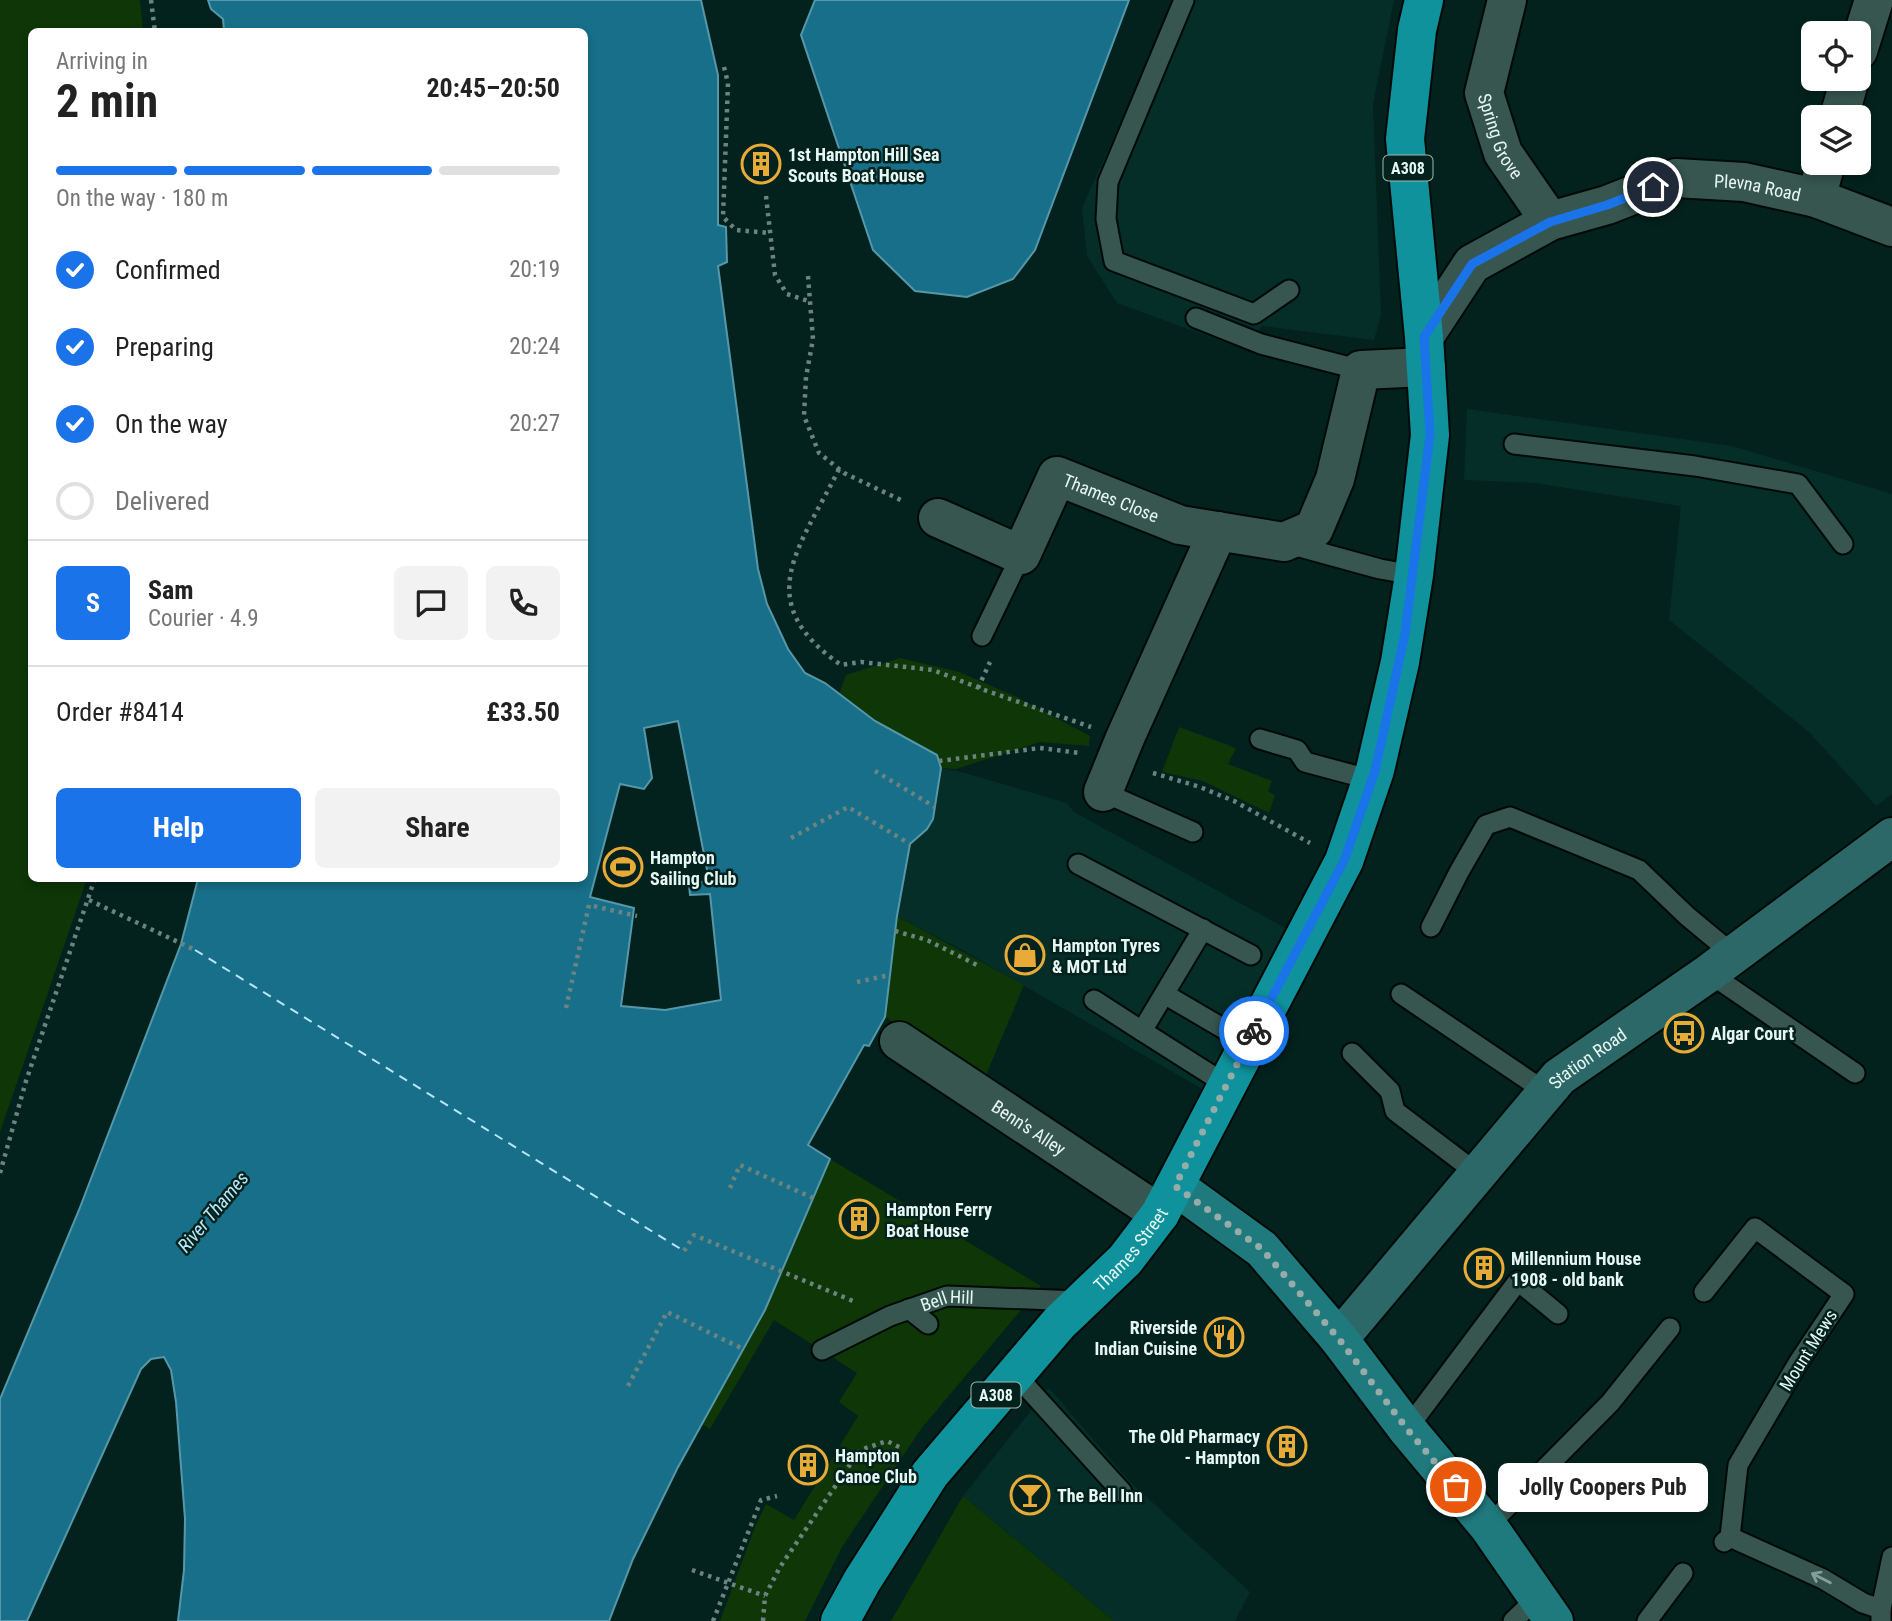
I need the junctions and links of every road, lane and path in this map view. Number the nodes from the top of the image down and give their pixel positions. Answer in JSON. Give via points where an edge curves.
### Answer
{"nodes":[{"id":1,"x":151,"y":0,"type":"edge"},
{"id":2,"x":1184,"y":0,"type":"edge"},
{"id":3,"x":1424,"y":0,"type":"edge"},
{"id":4,"x":1507,"y":0,"type":"edge"},
{"id":5,"x":1874,"y":0,"type":"edge"},
{"id":6,"x":1867,"y":21,"type":"edge"},
{"id":7,"x":154,"y":28,"type":"edge"},
{"id":8,"x":724,"y":67,"type":"dead end"},
{"id":9,"x":1821,"y":180,"type":"edge"},
{"id":10,"x":766,"y":196,"type":"dead end"},
{"id":11,"x":1550,"y":222,"type":"junction"},
{"id":12,"x":1892,"y":227,"type":"edge"},
{"id":13,"x":770,"y":233,"type":"junction"},
{"id":14,"x":808,"y":276,"type":"dead end"},
{"id":15,"x":1289,"y":290,"type":"dead end"},
{"id":16,"x":811,"y":302,"type":"junction"},
{"id":17,"x":1196,"y":318,"type":"dead end"},
{"id":18,"x":1425,"y":352,"type":"junction"},
{"id":19,"x":1361,"y":370,"type":"junction"},
{"id":20,"x":1514,"y":444,"type":"dead end"},
{"id":21,"x":839,"y":470,"type":"junction"},
{"id":22,"x":938,"y":518,"type":"joint"},
{"id":23,"x":1218,"y":531,"type":"junction"},
{"id":24,"x":1284,"y":542,"type":"junction"},
{"id":25,"x":1843,"y":544,"type":"dead end"},
{"id":26,"x":1021,"y":555,"type":"junction"},
{"id":27,"x":1414,"y":575,"type":"junction"},
{"id":28,"x":982,"y":636,"type":"dead end"},
{"id":29,"x":1125,"y":737,"type":"junction"},
{"id":30,"x":1260,"y":739,"type":"dead end"},
{"id":31,"x":875,"y":771,"type":"dead end"},
{"id":32,"x":1372,"y":780,"type":"junction"},
{"id":33,"x":1103,"y":792,"type":"joint"},
{"id":34,"x":935,"y":807,"type":"dead end"},
{"id":35,"x":1193,"y":832,"type":"dead end"},
{"id":36,"x":1892,"y":837,"type":"edge"},
{"id":37,"x":791,"y":838,"type":"dead end"},
{"id":38,"x":910,"y":844,"type":"dead end"},
{"id":39,"x":1078,"y":864,"type":"dead end"},
{"id":40,"x":94,"y":882,"type":"edge"},
{"id":41,"x":89,"y":900,"type":"junction"},
{"id":42,"x":636,"y":916,"type":"dead end"},
{"id":43,"x":1431,"y":927,"type":"dead end"},
{"id":44,"x":1203,"y":929,"type":"junction"},
{"id":45,"x":895,"y":931,"type":"dead end"},
{"id":46,"x":195,"y":950,"type":"dead end"},
{"id":47,"x":1251,"y":955,"type":"dead end"},
{"id":48,"x":1721,"y":964,"type":"junction"},
{"id":49,"x":977,"y":965,"type":"dead end"},
{"id":50,"x":890,"y":975,"type":"dead end"},
{"id":51,"x":857,"y":982,"type":"dead end"},
{"id":52,"x":1401,"y":994,"type":"dead end"},
{"id":53,"x":1166,"y":995,"type":"junction"},
{"id":54,"x":1094,"y":1000,"type":"dead end"},
{"id":55,"x":566,"y":1008,"type":"dead end"},
{"id":56,"x":1142,"y":1031,"type":"junction"},
{"id":57,"x":899,"y":1041,"type":"dead end"},
{"id":58,"x":1248,"y":1043,"type":"junction"},
{"id":59,"x":1352,"y":1053,"type":"dead end"},
{"id":60,"x":1855,"y":1073,"type":"dead end"},
{"id":61,"x":1227,"y":1085,"type":"junction"},
{"id":62,"x":1546,"y":1092,"type":"junction"},
{"id":63,"x":0,"y":1173,"type":"edge"},
{"id":64,"x":1478,"y":1174,"type":"junction"},
{"id":65,"x":730,"y":1188,"type":"dead end"},
{"id":66,"x":813,"y":1198,"type":"dead end"},
{"id":67,"x":1167,"y":1200,"type":"junction"},
{"id":68,"x":684,"y":1251,"type":"dead end"},
{"id":69,"x":1704,"y":1292,"type":"dead end"},
{"id":70,"x":1083,"y":1301,"type":"junction"},
{"id":71,"x":900,"y":1313,"type":"junction"},
{"id":72,"x":1558,"y":1314,"type":"dead end"},
{"id":73,"x":928,"y":1324,"type":"dead end"},
{"id":74,"x":1670,"y":1328,"type":"dead end"},
{"id":75,"x":1339,"y":1339,"type":"junction"},
{"id":76,"x":743,"y":1349,"type":"dead end"},
{"id":77,"x":822,"y":1350,"type":"dead end"},
{"id":78,"x":1014,"y":1373,"type":"junction"},
{"id":79,"x":628,"y":1387,"type":"dead end"},
{"id":80,"x":1407,"y":1429,"type":"junction"},
{"id":81,"x":930,"y":1474,"type":"junction"},
{"id":82,"x":1122,"y":1492,"type":"dead end"},
{"id":83,"x":777,"y":1496,"type":"dead end"},
{"id":84,"x":1488,"y":1526,"type":"junction"},
{"id":85,"x":1892,"y":1557,"type":"edge"},
{"id":86,"x":692,"y":1570,"type":"dead end"},
{"id":87,"x":1683,"y":1573,"type":"dead end"},
{"id":88,"x":727,"y":1583,"type":"junction"},
{"id":89,"x":765,"y":1596,"type":"junction"},
{"id":90,"x":1534,"y":1613,"type":"edge"},
{"id":91,"x":1881,"y":1615,"type":"edge"},
{"id":92,"x":713,"y":1621,"type":"edge"},
{"id":93,"x":763,"y":1621,"type":"edge"},
{"id":94,"x":840,"y":1621,"type":"edge"},
{"id":95,"x":1647,"y":1621,"type":"edge"}],
"edges":[{"from":1,"to":7,"type":"path"},
{"from":2,"to":15,"type":"lane","via":[[1108,182],[1107,219],[1114,261],[1254,314]]},
{"from":3,"to":18,"type":"highway","number":"A308","via":[[1405,139]]},
{"from":4,"to":11,"type":"street","name":"Spring Grove","via":[[1484,93],[1503,153]]},
{"from":5,"to":6,"type":"street"},
{"from":8,"to":13,"type":"path","via":[[723,217],[736,230]]},
{"from":9,"to":11,"type":"street","name":"Plevna Road","via":[[1676,178]]},
{"from":9,"to":12,"type":"street","name":"Plevna Road"},
{"from":10,"to":13,"type":"path"},
{"from":11,"to":18,"type":"street","name":"Plevna Road","via":[[1472,264]]},
{"from":13,"to":16,"type":"path","via":[[775,275],[787,294]]},
{"from":14,"to":16,"type":"path"},
{"from":16,"to":21,"type":"path","via":[[813,340],[804,416],[819,453]]},
{"from":17,"to":19,"type":"lane","via":[[1261,344]]},
{"from":18,"to":19,"type":"street"},
{"from":18,"to":27,"type":"highway","name":"Thames Street","number":"A308","via":[[1430,435]]},
{"from":19,"to":24,"type":"street","via":[[1335,479],[1314,529]]},
{"from":20,"to":25,"type":"lane","via":[[1798,484]]},
{"from":21,"to":22,"type":"path"},
{"from":21,"to":29,"type":"path","via":[[793,562],[787,592],[799,627],[820,650],[841,665],[862,662],[933,670]]},
{"from":22,"to":26,"type":"street"},
{"from":23,"to":24,"type":"street","name":"Thames Close"},
{"from":23,"to":26,"type":"street","name":"Thames Close","via":[[1180,524],[1057,476]]},
{"from":23,"to":29,"type":"street"},
{"from":24,"to":27,"type":"lane"},
{"from":26,"to":28,"type":"lane"},
{"from":27,"to":32,"type":"highway","name":"Thames Street","number":"A308","via":[[1400,662]]},
{"from":29,"to":33,"type":"street"},
{"from":30,"to":32,"type":"lane","via":[[1297,750],[1305,762]]},
{"from":31,"to":34,"type":"path"},
{"from":32,"to":58,"type":"highway","name":"Thames Street","number":"A308","via":[[1344,861]]},
{"from":33,"to":35,"type":"lane"},
{"from":36,"to":48,"type":"street","name":"Station Road"},
{"from":37,"to":38,"type":"path","via":[[848,807]]},
{"from":39,"to":44,"type":"lane"},
{"from":40,"to":41,"type":"path"},
{"from":41,"to":46,"type":"path"},
{"from":41,"to":63,"type":"path","via":[[26,1081]]},
{"from":42,"to":55,"type":"path","via":[[590,905]]},
{"from":43,"to":48,"type":"lane","via":[[1486,825],[1510,817],[1639,870],[1686,916]]},
{"from":44,"to":47,"type":"lane"},
{"from":44,"to":53,"type":"lane"},
{"from":45,"to":49,"type":"path","via":[[927,940]]},
{"from":48,"to":60,"type":"lane"},
{"from":48,"to":62,"type":"street","name":"Station Road","via":[[1559,1077]]},
{"from":50,"to":51,"type":"path"},
{"from":52,"to":62,"type":"lane"},
{"from":53,"to":56,"type":"lane"},
{"from":53,"to":58,"type":"lane"},
{"from":54,"to":56,"type":"lane"},
{"from":56,"to":61,"type":"lane"},
{"from":57,"to":67,"type":"street","name":"Benn's Alley"},
{"from":58,"to":61,"type":"highway","name":"Thames Street","number":"A308"},
{"from":59,"to":64,"type":"lane","via":[[1390,1091],[1395,1111]]},
{"from":61,"to":67,"type":"highway","name":"Thames Street","number":"A308"},
{"from":62,"to":64,"type":"street","name":"Station Road"},
{"from":64,"to":75,"type":"street","name":"Station Road"},
{"from":65,"to":66,"type":"path","via":[[740,1165]]},
{"from":67,"to":70,"type":"highway","name":"Thames Street","number":"A308","via":[[1125,1260]]},
{"from":67,"to":75,"type":"main road","via":[[1262,1249]]},
{"from":68,"to":71,"type":"path","via":[[694,1235],[782,1273]]},
{"from":91,"to":69,"type":"lane","name":"Mount Mews","one_way":true,"via":[[1823,1579],[1727,1539],[1738,1465],[1844,1294],[1755,1228]]},
{"from":70,"to":71,"type":"lane","name":"Bell Hill","via":[[947,1296]]},
{"from":70,"to":78,"type":"highway","name":"Thames Street","number":"A308"},
{"from":71,"to":73,"type":"lane"},
{"from":71,"to":77,"type":"lane","name":"Bell Hill"},
{"from":72,"to":80,"type":"lane","via":[[1518,1281]]},
{"from":74,"to":84,"type":"lane","via":[[1610,1403]]},
{"from":75,"to":80,"type":"main road"},
{"from":76,"to":79,"type":"path","via":[[667,1312]]},
{"from":78,"to":81,"type":"highway","name":"Thames Street","number":"A308"},
{"from":78,"to":82,"type":"lane"},
{"from":80,"to":84,"type":"main road"},
{"from":81,"to":89,"type":"path","via":[[901,1447],[887,1441],[860,1450]]},
{"from":81,"to":94,"type":"highway","name":"Thames Street","number":"A308"},
{"from":83,"to":88,"type":"path","via":[[761,1500]]},
{"from":84,"to":90,"type":"main road"},
{"from":85,"to":91,"type":"lane"},
{"from":86,"to":88,"type":"path"},
{"from":87,"to":95,"type":"lane"},
{"from":88,"to":89,"type":"path"},
{"from":88,"to":92,"type":"path"},
{"from":89,"to":93,"type":"path"}]}
